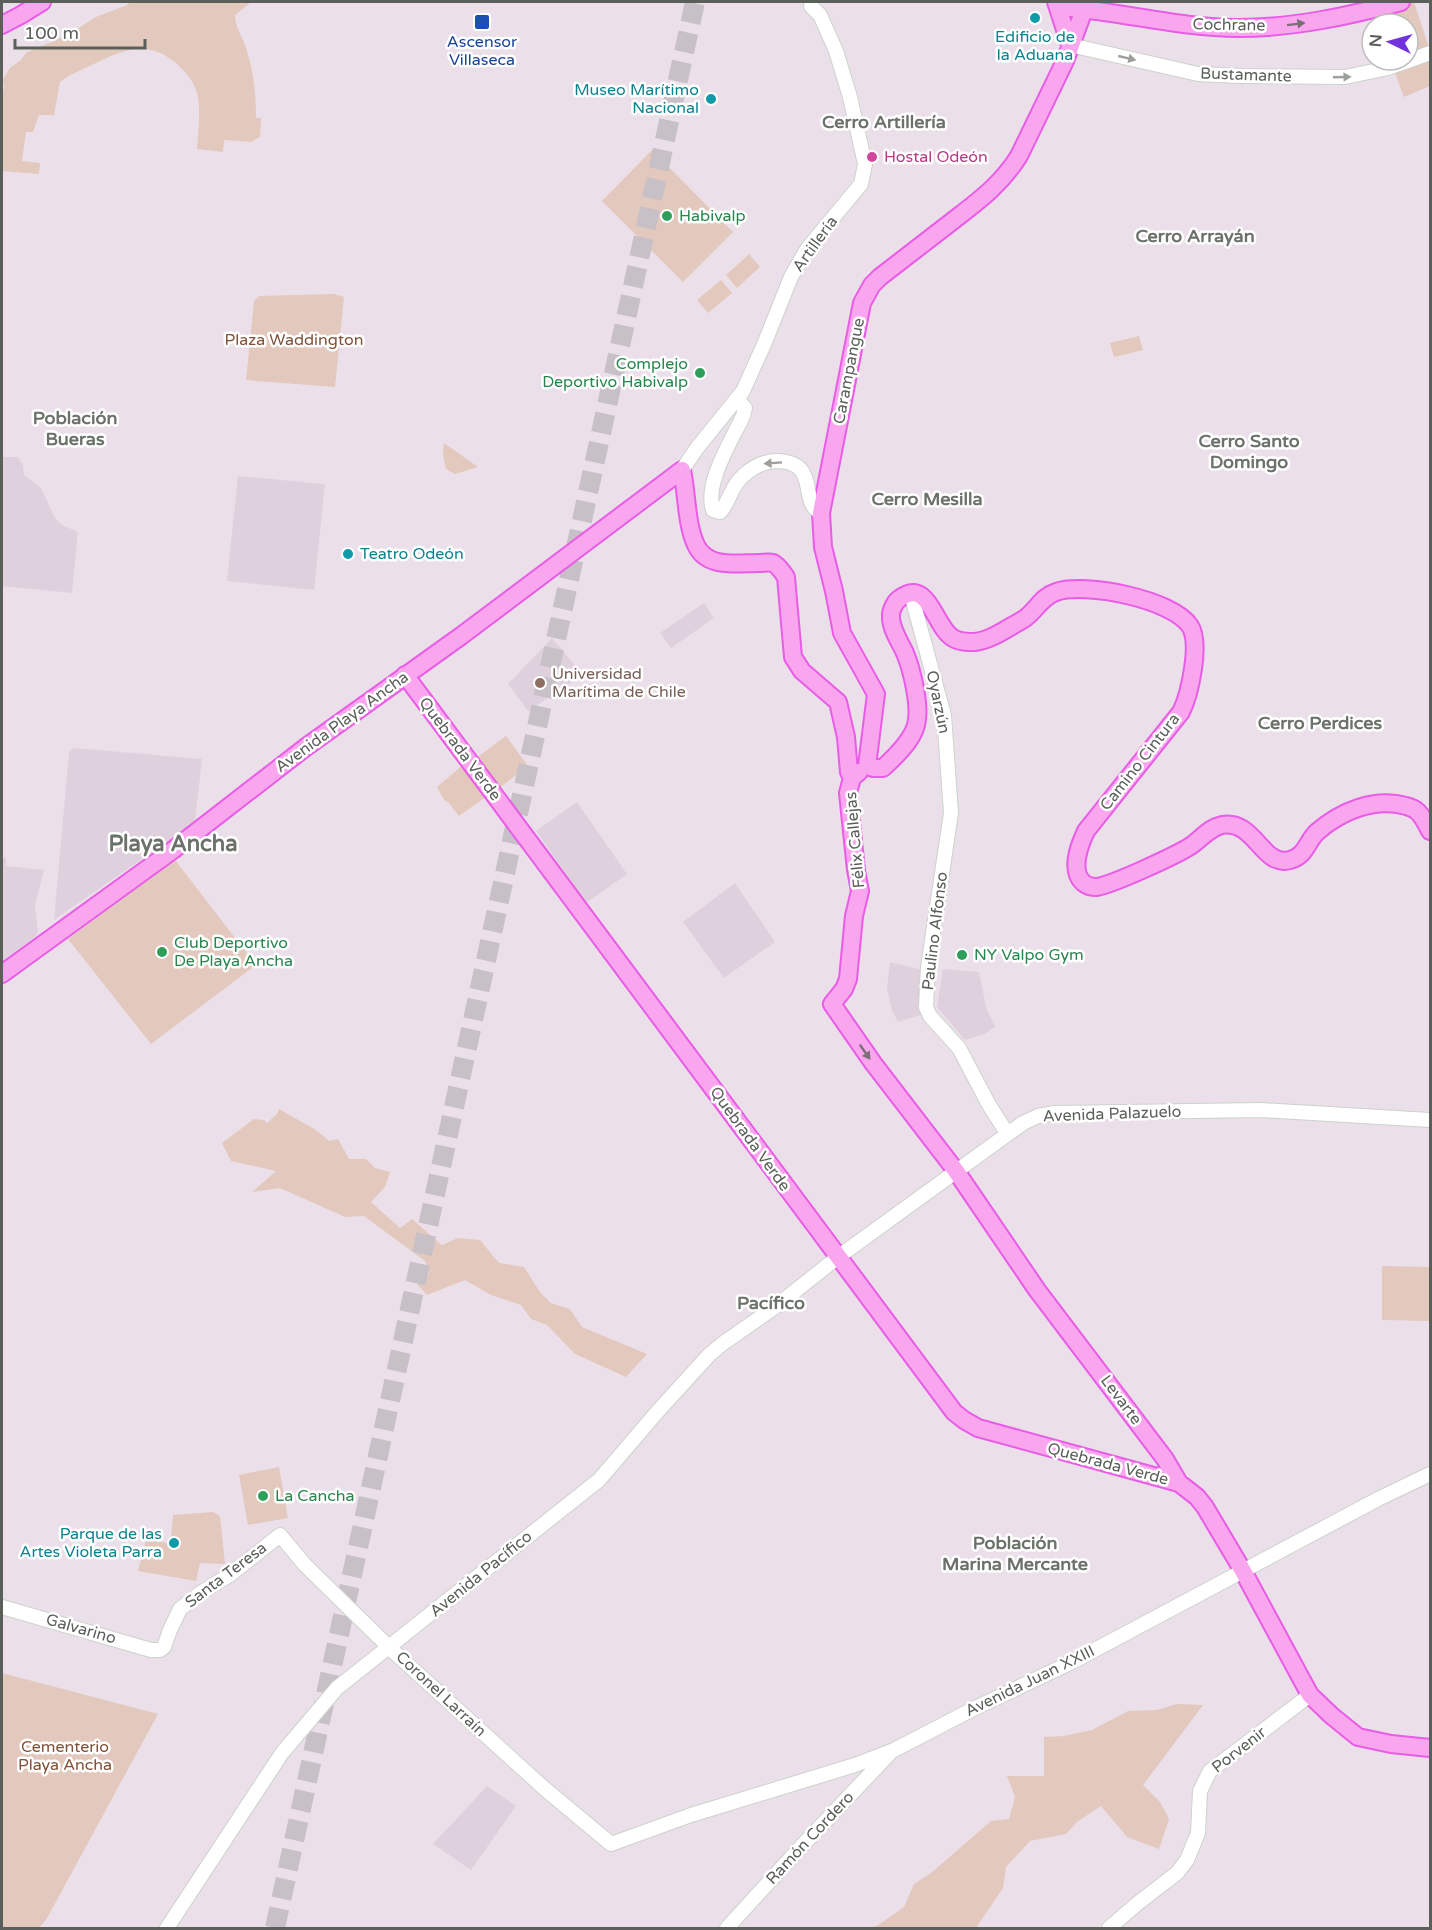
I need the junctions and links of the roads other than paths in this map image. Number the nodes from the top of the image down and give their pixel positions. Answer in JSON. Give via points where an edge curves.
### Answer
{"nodes":[{"id":1,"x":42,"y":2,"type":"edge"},
{"id":2,"x":1056,"y":2,"type":"edge"},
{"id":3,"x":1401,"y":2,"type":"edge"},
{"id":4,"x":1085,"y":5,"type":"edge"},
{"id":5,"x":811,"y":6,"type":"dead end"},
{"id":6,"x":2,"y":25,"type":"edge"},
{"id":7,"x":1070,"y":45,"type":"junction"},
{"id":8,"x":1431,"y":53,"type":"edge"},
{"id":9,"x":736,"y":399,"type":"junction"},
{"id":10,"x":682,"y":471,"type":"junction"},
{"id":11,"x":821,"y":513,"type":"junction"},
{"id":12,"x":911,"y":594,"type":"junction"},
{"id":13,"x":405,"y":675,"type":"junction"},
{"id":14,"x":867,"y":766,"type":"junction"},
{"id":15,"x":852,"y":778,"type":"junction"},
{"id":16,"x":951,"y":813,"type":"joint"},
{"id":17,"x":1431,"y":831,"type":"edge"},
{"id":18,"x":2,"y":974,"type":"edge"},
{"id":19,"x":832,"y":1004,"type":"joint"},
{"id":20,"x":1431,"y":1120,"type":"edge"},
{"id":21,"x":1007,"y":1133,"type":"junction"},
{"id":22,"x":956,"y":1171,"type":"junction"},
{"id":23,"x":838,"y":1257,"type":"junction"},
{"id":24,"x":1431,"y":1474,"type":"edge"},
{"id":25,"x":1179,"y":1483,"type":"junction"},
{"id":26,"x":280,"y":1535,"type":"joint"},
{"id":27,"x":1243,"y":1571,"type":"junction"},
{"id":28,"x":2,"y":1607,"type":"edge"},
{"id":29,"x":389,"y":1646,"type":"junction"},
{"id":30,"x":160,"y":1650,"type":"joint"},
{"id":31,"x":1310,"y":1695,"type":"junction"},
{"id":32,"x":1431,"y":1748,"type":"edge"},
{"id":33,"x":894,"y":1750,"type":"junction"},
{"id":34,"x":611,"y":1844,"type":"joint"},
{"id":35,"x":167,"y":1929,"type":"edge"},
{"id":36,"x":727,"y":1929,"type":"edge"},
{"id":37,"x":1109,"y":1929,"type":"edge"}],
"edges":[{"from":1,"to":6,"type":"main road"},
{"from":2,"to":4,"type":"main road","name":"Cochrane","via":[[1063,6]]},
{"from":2,"to":7,"type":"main road"},
{"from":4,"to":3,"type":"main road","name":"Cochrane","one_way":true,"via":[[1190,25],[1237,28],[1323,21]]},
{"from":4,"to":7,"type":"main road","name":"Carampangue"},
{"from":5,"to":9,"type":"street","name":"Artillería","via":[[831,38],[865,164],[861,184],[807,249],[790,277],[747,384]]},
{"from":7,"to":8,"type":"street","name":"Bustamante","one_way":true,"via":[[1198,74],[1345,77]]},
{"from":7,"to":11,"type":"main road","name":"Carampangue","via":[[1019,156],[1000,183],[880,277],[865,295]]},
{"from":9,"to":10,"type":"street","name":"Artillería"},
{"from":11,"to":9,"type":"street","one_way":true,"via":[[813,507],[800,468],[791,462],[774,461],[744,475],[720,512],[712,510],[717,469],[745,408]]},
{"from":10,"to":13,"type":"main road","name":"Avenida Playa Ancha"},
{"from":10,"to":15,"type":"main road","name":"Félix Callejas","via":[[692,536],[703,555],[725,564],[772,563],[786,577],[793,657],[802,671],[838,702]]},
{"from":11,"to":14,"type":"main road","name":"Carampangue","via":[[823,547],[842,633],[876,694]]},
{"from":12,"to":14,"type":"main road","via":[[899,599],[891,613],[915,692],[916,725],[883,768]]},
{"from":12,"to":16,"type":"street","name":"Oyarzún","via":[[944,715]]},
{"from":12,"to":17,"type":"main road","name":"Camino Cintura","via":[[928,601],[944,630],[963,641],[986,640],[1030,615],[1045,597],[1072,588],[1130,596],[1161,606],[1190,626],[1193,673],[1185,705],[1086,831],[1079,845],[1077,871],[1086,885],[1099,886],[1125,876],[1191,846],[1210,830],[1225,825],[1236,825],[1246,831],[1274,858],[1284,862],[1303,854],[1316,833],[1343,814],[1366,806],[1386,803],[1417,810]]},
{"from":13,"to":18,"type":"main road","name":"Avenida Playa Ancha"},
{"from":13,"to":23,"type":"main road","name":"Quebrada Verde"},
{"from":14,"to":15,"type":"main road"},
{"from":15,"to":19,"type":"main road","name":"Félix Callejas","via":[[848,793],[859,898],[848,979]]},
{"from":16,"to":21,"type":"street","name":"Paulino Alfonso","via":[[928,967],[926,1007],[959,1048]]},
{"from":19,"to":22,"type":"main road","name":"Levarte","one_way":true},
{"from":20,"to":21,"type":"street","name":"Avenida Palazuelo","via":[[1261,1110],[1054,1113],[1030,1119]]},
{"from":21,"to":22,"type":"street","name":"Avenida Palazuelo"},
{"from":22,"to":23,"type":"street","name":"Avenida Palazuelo"},
{"from":22,"to":25,"type":"main road","name":"Levarte","via":[[1037,1290]]},
{"from":23,"to":25,"type":"main road","name":"Quebrada Verde","via":[[949,1407],[964,1420],[986,1430]]},
{"from":23,"to":29,"type":"street","name":"Avenida Pacífico","via":[[709,1355],[599,1480]]},
{"from":24,"to":27,"type":"street","name":"Avenida Juan XXIII"},
{"from":25,"to":27,"type":"main road","name":"Levarte","via":[[1205,1507]]},
{"from":26,"to":29,"type":"street","name":"Coronel Larraín","via":[[305,1565]]},
{"from":26,"to":30,"type":"street","name":"Santa Teresa","via":[[180,1609]]},
{"from":27,"to":31,"type":"main road","name":"Levarte"},
{"from":27,"to":33,"type":"street","name":"Avenida Juan XXIII"},
{"from":28,"to":30,"type":"street","name":"Galvarino"},
{"from":29,"to":34,"type":"street","name":"Coronel Larraín"},
{"from":29,"to":35,"type":"street","name":"Avenida Pacífico","via":[[337,1688],[287,1746]]},
{"from":31,"to":32,"type":"main road","name":"Levarte","via":[[1358,1737]]},
{"from":31,"to":37,"type":"street","name":"Porvenir","via":[[1210,1771],[1200,1791],[1198,1833],[1187,1860],[1177,1873]]},
{"from":33,"to":34,"type":"street","name":"Avenida Juan XXIII"},
{"from":33,"to":36,"type":"street","name":"Ramón Cordero"}]}
